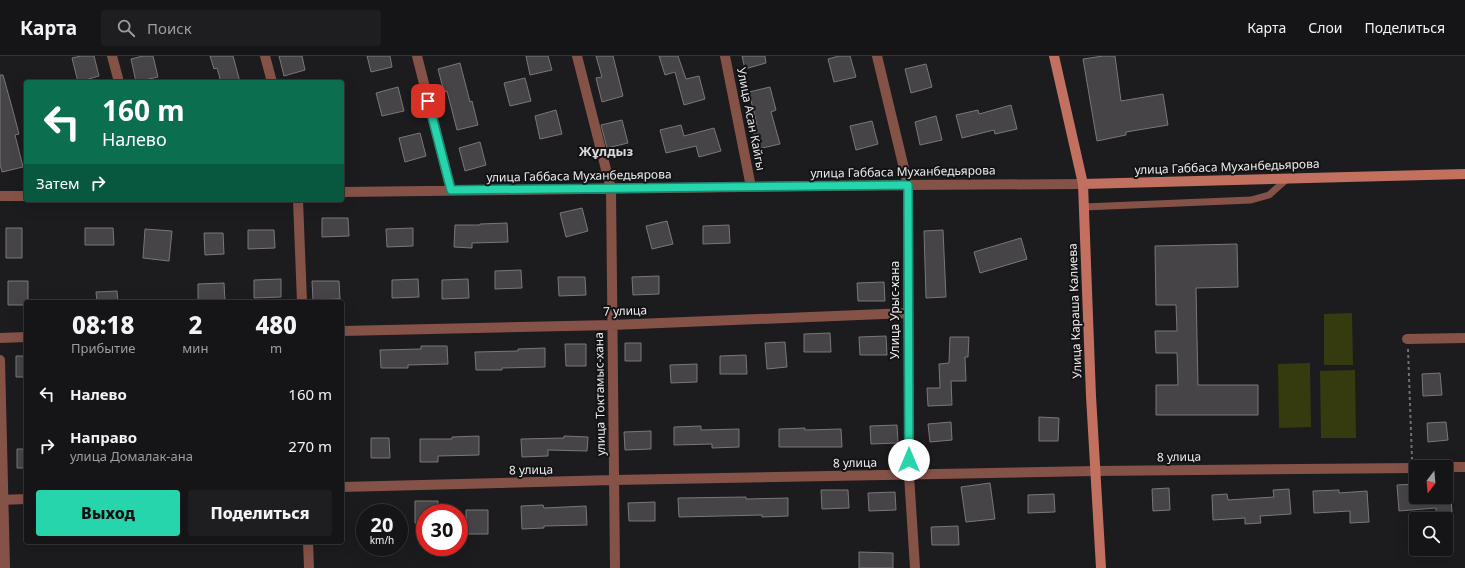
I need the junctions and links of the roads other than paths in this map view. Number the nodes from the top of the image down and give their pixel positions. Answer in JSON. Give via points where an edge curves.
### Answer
{"nodes":[{"id":1,"x":112,"y":56,"type":"edge"},
{"id":2,"x":265,"y":56,"type":"edge"},
{"id":3,"x":417,"y":56,"type":"edge"},
{"id":4,"x":577,"y":56,"type":"edge"},
{"id":5,"x":725,"y":56,"type":"edge"},
{"id":6,"x":877,"y":56,"type":"edge"},
{"id":7,"x":1054,"y":56,"type":"edge"},
{"id":8,"x":118,"y":80,"type":"edge"},
{"id":9,"x":271,"y":80,"type":"edge"},
{"id":10,"x":1465,"y":174,"type":"edge"},
{"id":11,"x":1287,"y":179,"type":"junction"},
{"id":12,"x":1083,"y":184,"type":"junction"},
{"id":13,"x":908,"y":185,"type":"junction"},
{"id":14,"x":751,"y":187,"type":"junction"},
{"id":15,"x":611,"y":189,"type":"junction"},
{"id":16,"x":451,"y":190,"type":"junction"},
{"id":17,"x":344,"y":192,"type":"edge"},
{"id":18,"x":0,"y":196,"type":"edge"},
{"id":19,"x":24,"y":196,"type":"edge"},
{"id":20,"x":298,"y":202,"type":"edge"},
{"id":21,"x":1084,"y":207,"type":"junction"},
{"id":22,"x":302,"y":300,"type":"edge"},
{"id":23,"x":908,"y":313,"type":"junction"},
{"id":24,"x":612,"y":325,"type":"junction"},
{"id":25,"x":344,"y":331,"type":"edge"},
{"id":26,"x":24,"y":337,"type":"edge"},
{"id":27,"x":0,"y":338,"type":"edge"},
{"id":28,"x":1465,"y":338,"type":"edge"},
{"id":29,"x":1407,"y":339,"type":"road end"},
{"id":30,"x":0,"y":360,"type":"edge"},
{"id":31,"x":1453,"y":467,"type":"edge"},
{"id":32,"x":1465,"y":467,"type":"edge"},
{"id":33,"x":1409,"y":468,"type":"edge"},
{"id":34,"x":1095,"y":471,"type":"junction"},
{"id":35,"x":909,"y":475,"type":"junction"},
{"id":36,"x":614,"y":480,"type":"junction"},
{"id":37,"x":344,"y":488,"type":"edge"},
{"id":38,"x":24,"y":499,"type":"edge"},
{"id":39,"x":2,"y":500,"type":"edge"},
{"id":40,"x":308,"y":544,"type":"edge"},
{"id":41,"x":5,"y":568,"type":"edge"},
{"id":42,"x":309,"y":568,"type":"edge"},
{"id":43,"x":615,"y":568,"type":"edge"},
{"id":44,"x":915,"y":568,"type":"edge"},
{"id":45,"x":1101,"y":568,"type":"edge"}],
"edges":[{"from":1,"to":8,"type":"street"},
{"from":2,"to":9,"type":"street"},
{"from":3,"to":16,"type":"street"},
{"from":4,"to":15,"type":"street","name":"улица Токтамыс-хана"},
{"from":5,"to":14,"type":"street","name":"Улица Асан Кайгы"},
{"from":6,"to":13,"type":"street","name":"Улица Урыс-хана"},
{"from":7,"to":12,"type":"street","name":"Улица Караша Калиева"},
{"from":10,"to":11,"type":"street","name":"улица Габбаса Муханбедьярова"},
{"from":11,"to":12,"type":"street","name":"улица Габбаса Муханбедьярова"},
{"from":11,"to":21,"type":"lane","via":[[1269,195],[1251,200]]},
{"from":12,"to":13,"type":"street","name":"улица Габбаса Муханбедьярова"},
{"from":12,"to":21,"type":"street","name":"Улица Караша Калиева"},
{"from":13,"to":14,"type":"street","name":"улица Габбаса Муханбедьярова"},
{"from":13,"to":23,"type":"street","name":"Улица Урыс-хана"},
{"from":14,"to":15,"type":"street","name":"улица Габбаса Муханбедьярова"},
{"from":15,"to":16,"type":"street","name":"улица Габбаса Муханбедьярова"},
{"from":15,"to":24,"type":"street","name":"улица Токтамыс-хана"},
{"from":16,"to":17,"type":"street","name":"улица Габбаса Муханбедьярова"},
{"from":18,"to":19,"type":"street"},
{"from":20,"to":22,"type":"street"},
{"from":21,"to":34,"type":"street","name":"Улица Караша Калиева"},
{"from":23,"to":24,"type":"street","name":"7 улица"},
{"from":23,"to":35,"type":"street","name":"Улица Урыс-хана"},
{"from":24,"to":25,"type":"street","name":"7 улица"},
{"from":24,"to":36,"type":"street","name":"улица Токтамыс-хана"},
{"from":26,"to":27,"type":"street"},
{"from":28,"to":29,"type":"street"},
{"from":30,"to":39,"type":"street"},
{"from":31,"to":32,"type":"street"},
{"from":33,"to":34,"type":"street","name":"8 улица"},
{"from":34,"to":35,"type":"street","name":"8 улица"},
{"from":34,"to":45,"type":"street","name":"Улица Караша Калиева"},
{"from":35,"to":36,"type":"street","name":"8 улица"},
{"from":35,"to":44,"type":"street","name":"Улица Урыс-хана"},
{"from":36,"to":37,"type":"street","name":"8 улица"},
{"from":36,"to":43,"type":"street","name":"улица Токтамыс-хана"},
{"from":38,"to":39,"type":"street"},
{"from":39,"to":41,"type":"street"},
{"from":40,"to":42,"type":"street"}]}
